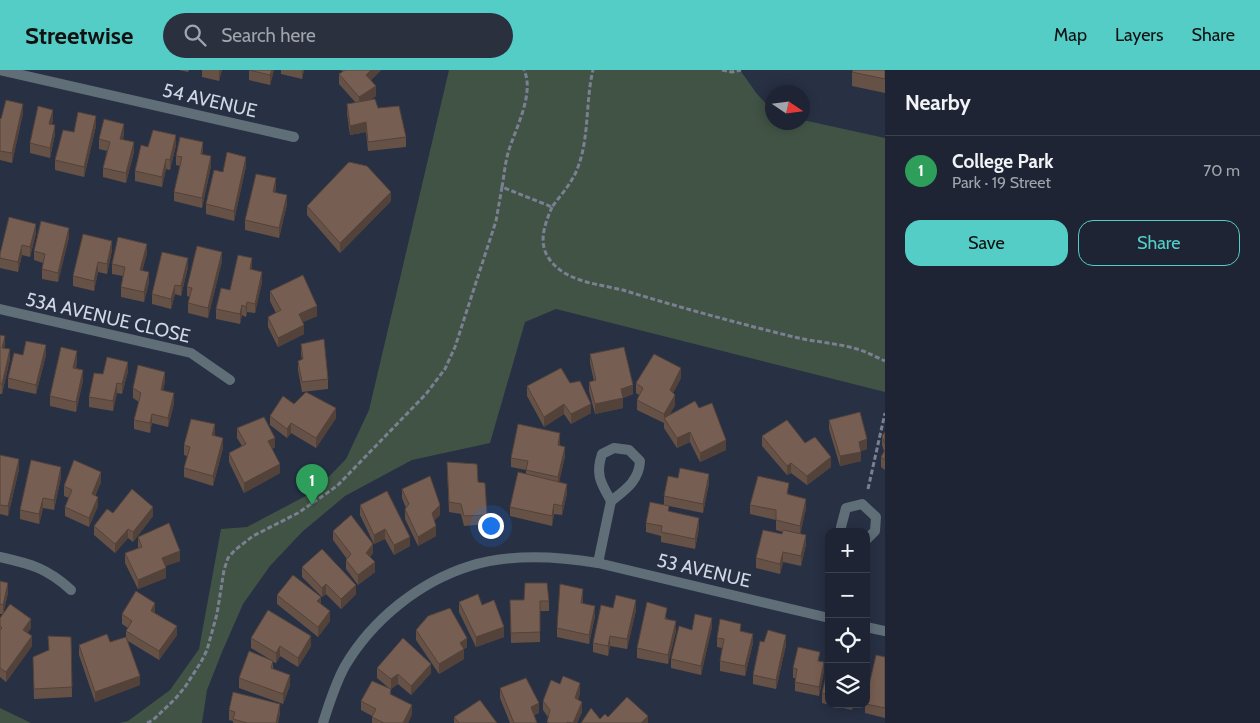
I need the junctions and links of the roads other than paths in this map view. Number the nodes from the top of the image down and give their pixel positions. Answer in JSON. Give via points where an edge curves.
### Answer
{"nodes":[{"id":1,"x":0,"y":70,"type":"edge"},
{"id":2,"x":294,"y":137,"type":"dead end"},
{"id":3,"x":0,"y":310,"type":"edge"},
{"id":4,"x":230,"y":380,"type":"dead end"},
{"id":5,"x":611,"y":502,"type":"junction"},
{"id":6,"x":841,"y":528,"type":"edge"},
{"id":7,"x":870,"y":536,"type":"edge"},
{"id":8,"x":0,"y":557,"type":"edge"},
{"id":9,"x":598,"y":563,"type":"junction"},
{"id":10,"x":71,"y":590,"type":"dead end"},
{"id":11,"x":825,"y":617,"type":"edge"},
{"id":12,"x":870,"y":628,"type":"edge"},
{"id":13,"x":885,"y":631,"type":"edge"},
{"id":14,"x":323,"y":723,"type":"edge"}],
"edges":[{"from":1,"to":2,"type":"street","name":"54 AVENUE"},
{"from":3,"to":4,"type":"street","name":"53A AVENUE CLOSE","via":[[191,353]]},
{"from":5,"to":5,"type":"street","via":[[598,468],[602,454],[614,448],[629,450],[640,461],[639,472],[631,485]]},
{"from":5,"to":9,"type":"street"},
{"from":6,"to":7,"type":"street","via":[[846,508],[862,504],[876,517],[875,531]]},
{"from":8,"to":10,"type":"street","via":[[38,567]]},
{"from":9,"to":11,"type":"street","name":"53 AVENUE"},
{"from":9,"to":14,"type":"street","name":"53 AVENUE","via":[[550,557],[526,558],[470,566],[422,588],[380,621],[352,655],[337,683]]},
{"from":12,"to":13,"type":"street"}]}
